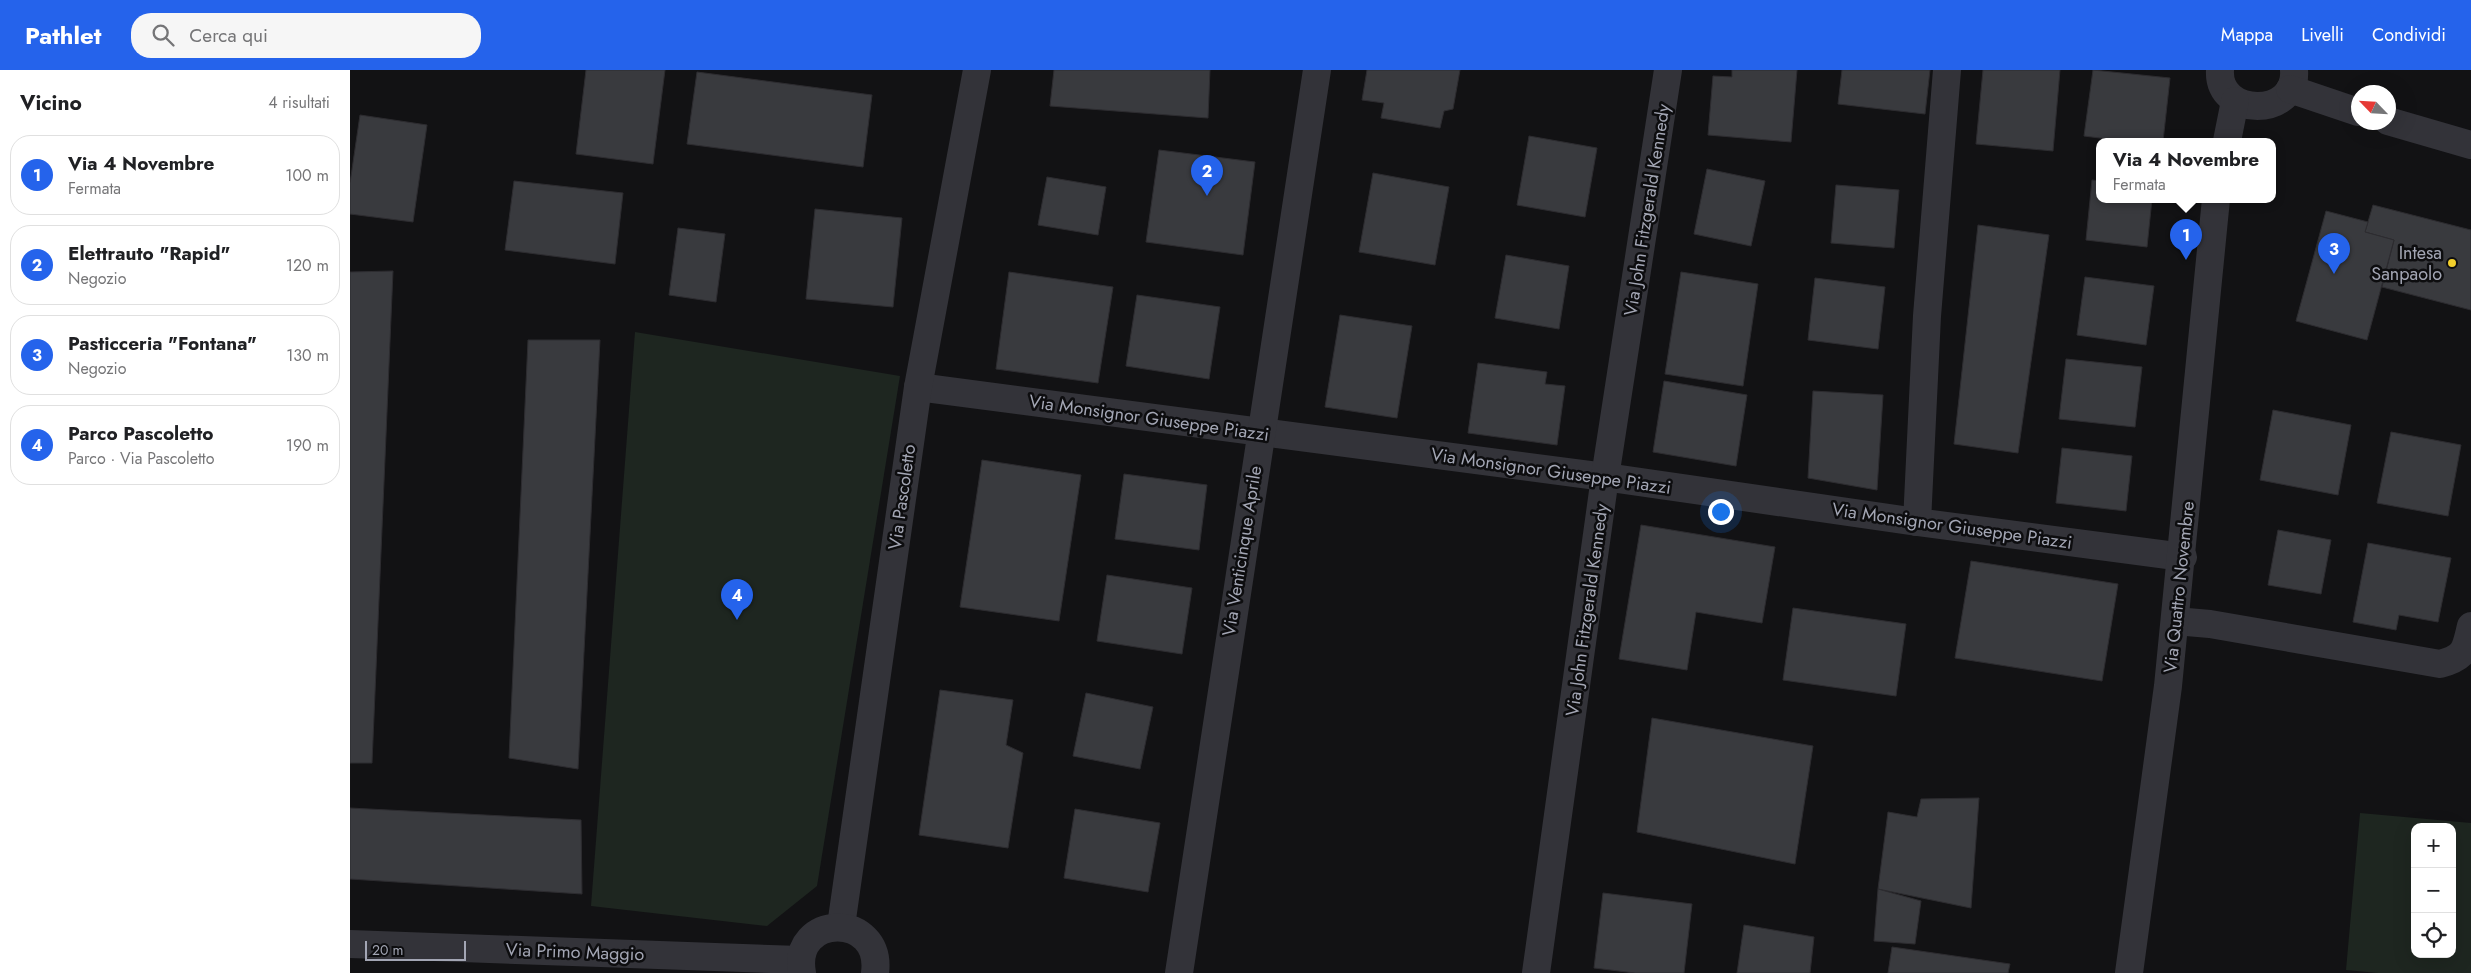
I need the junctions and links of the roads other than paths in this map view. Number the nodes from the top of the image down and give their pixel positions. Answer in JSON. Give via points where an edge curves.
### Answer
{"nodes":[{"id":1,"x":977,"y":70,"type":"edge"},
{"id":2,"x":1317,"y":70,"type":"edge"},
{"id":3,"x":1668,"y":70,"type":"edge"},
{"id":4,"x":1947,"y":70,"type":"edge"},
{"id":5,"x":2220,"y":70,"type":"edge"},
{"id":6,"x":2292,"y":80,"type":"edge"},
{"id":7,"x":2235,"y":101,"type":"junction"},
{"id":8,"x":2351,"y":109,"type":"edge"},
{"id":9,"x":2396,"y":123,"type":"edge"},
{"id":10,"x":2228,"y":138,"type":"edge"},
{"id":11,"x":2471,"y":146,"type":"edge"},
{"id":12,"x":2216,"y":203,"type":"edge"},
{"id":13,"x":918,"y":388,"type":"junction"},
{"id":14,"x":1260,"y":433,"type":"junction"},
{"id":15,"x":1605,"y":477,"type":"junction"},
{"id":16,"x":1917,"y":522,"type":"junction"},
{"id":17,"x":2182,"y":557,"type":"junction"},
{"id":18,"x":2175,"y":621,"type":"junction"},
{"id":19,"x":2471,"y":626,"type":"edge"},
{"id":20,"x":841,"y":926,"type":"junction"},
{"id":21,"x":350,"y":944,"type":"edge"},
{"id":22,"x":801,"y":967,"type":"edge"},
{"id":23,"x":878,"y":972,"type":"edge"},
{"id":24,"x":1179,"y":973,"type":"edge"},
{"id":25,"x":1536,"y":973,"type":"edge"},
{"id":26,"x":2129,"y":973,"type":"edge"}],
"edges":[{"from":1,"to":13,"type":"street","name":"Via Pascoletto"},
{"from":2,"to":14,"type":"street","name":"Via Venticinque Aprile"},
{"from":3,"to":15,"type":"street","name":"Via John Fitzgerald Kennedy"},
{"from":4,"to":16,"type":"street","via":[[1927,316]]},
{"from":5,"to":7,"type":"street","via":[[2225,90]]},
{"from":6,"to":7,"type":"street","via":[[2279,101],[2265,107],[2249,107]]},
{"from":6,"to":8,"type":"street"},
{"from":7,"to":10,"type":"street"},
{"from":9,"to":11,"type":"street"},
{"from":12,"to":17,"type":"street","name":"Via Quattro Novembre"},
{"from":13,"to":14,"type":"street","name":"Via Monsignor Giuseppe Piazzi"},
{"from":13,"to":20,"type":"street","name":"Via Pascoletto"},
{"from":14,"to":15,"type":"street","name":"Via Monsignor Giuseppe Piazzi"},
{"from":14,"to":24,"type":"street","name":"Via Venticinque Aprile"},
{"from":15,"to":16,"type":"street","name":"Via Monsignor Giuseppe Piazzi"},
{"from":15,"to":25,"type":"street","name":"Via John Fitzgerald Kennedy"},
{"from":16,"to":17,"type":"street","name":"Via Monsignor Giuseppe Piazzi"},
{"from":17,"to":18,"type":"street","name":"Via Quattro Novembre"},
{"from":18,"to":19,"type":"street","via":[[2210,624],[2440,664],[2456,660],[2466,648]]},
{"from":18,"to":26,"type":"street","name":"Via Quattro Novembre"},
{"from":20,"to":22,"type":"street","via":[[821,930],[809,939]]},
{"from":20,"to":23,"type":"street","via":[[859,932],[871,945]]},
{"from":21,"to":22,"type":"street","name":"Via Primo Maggio"}]}
